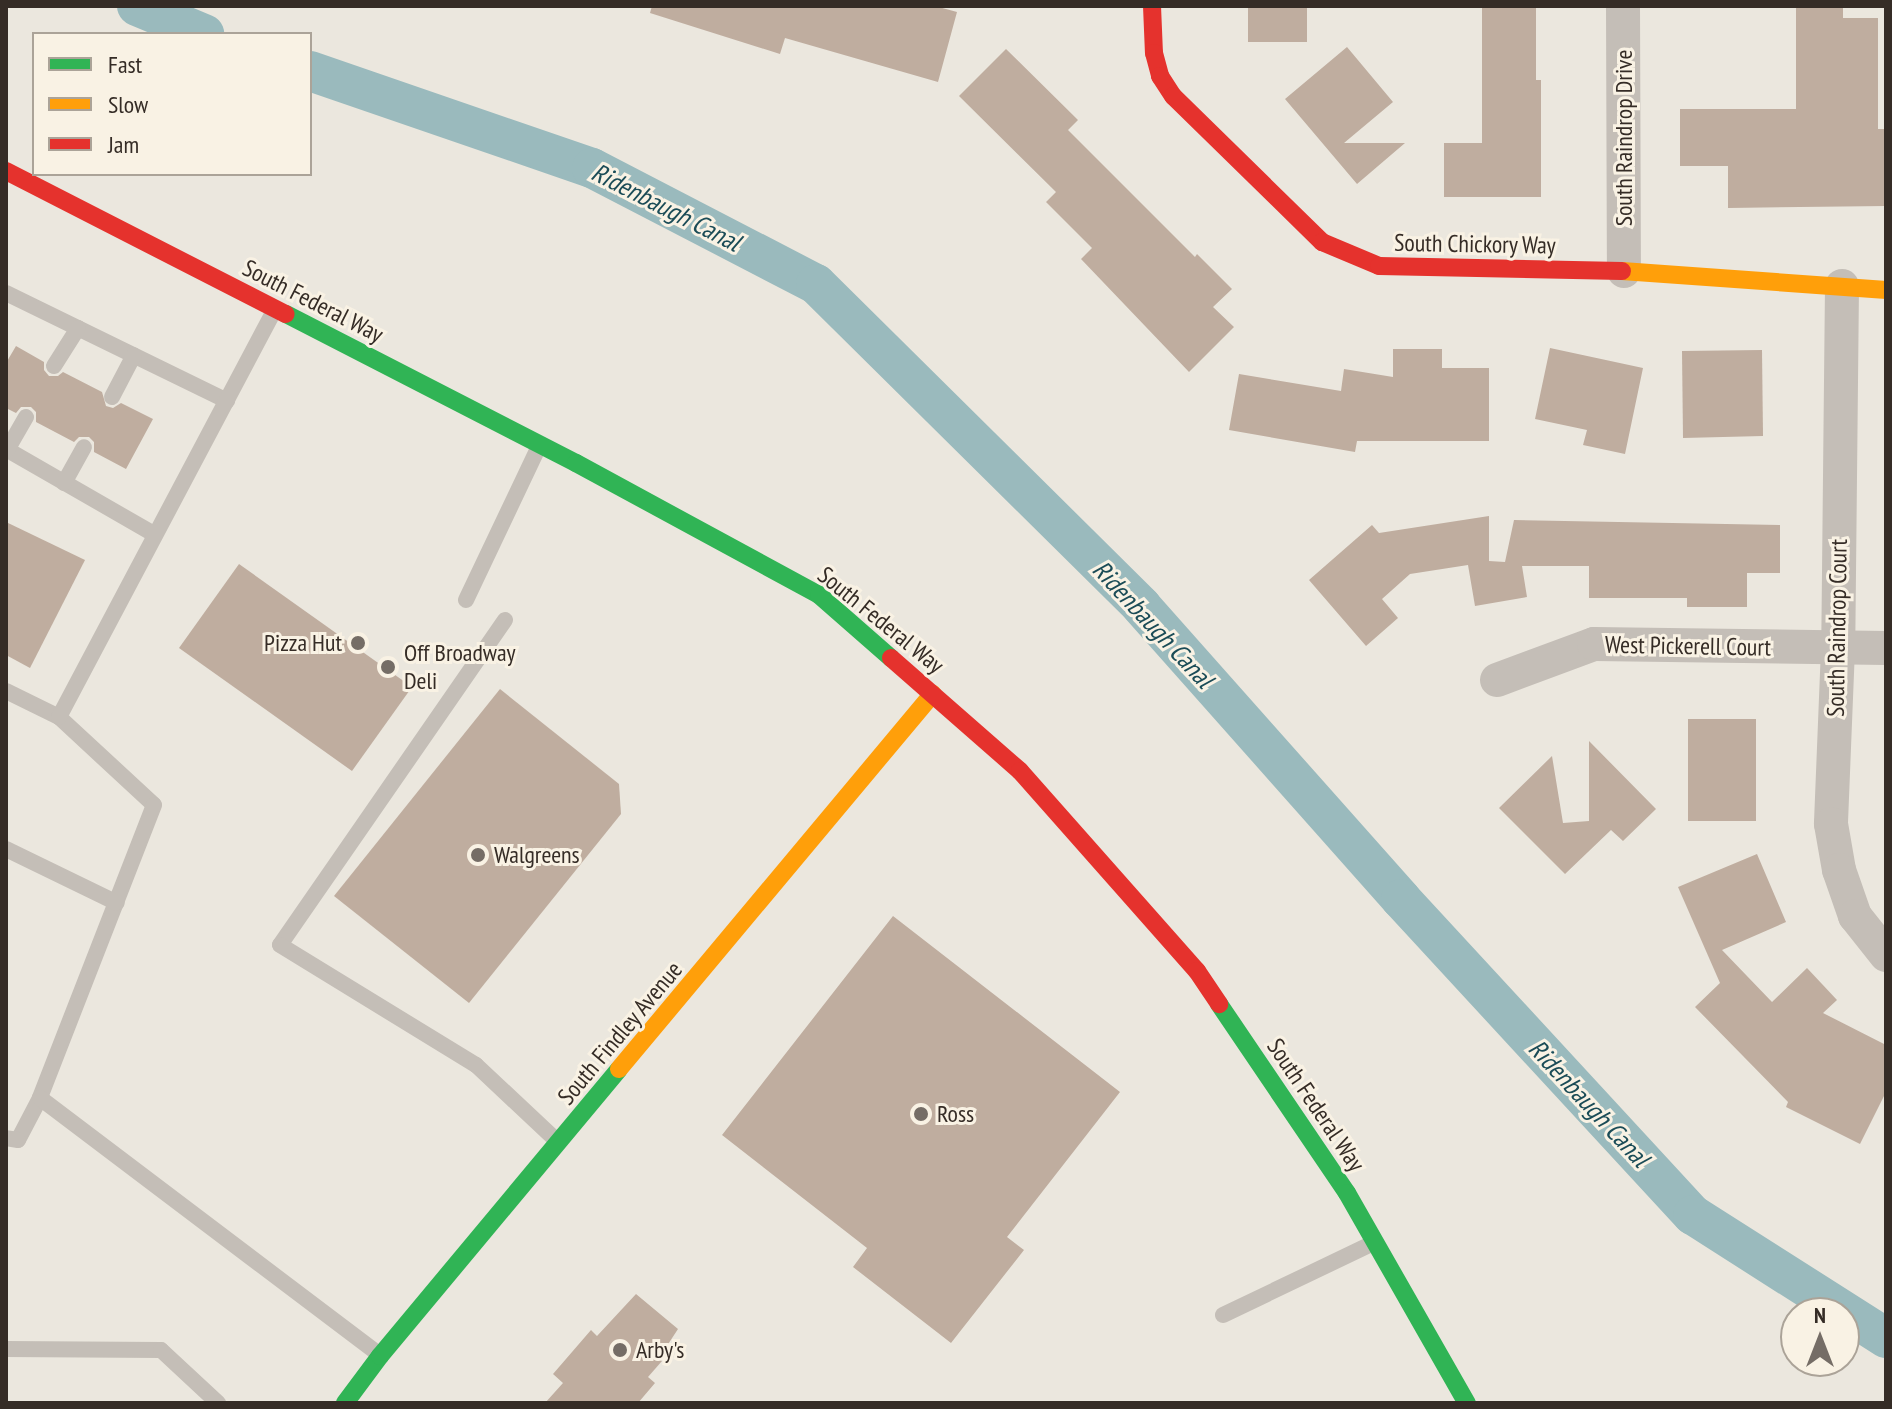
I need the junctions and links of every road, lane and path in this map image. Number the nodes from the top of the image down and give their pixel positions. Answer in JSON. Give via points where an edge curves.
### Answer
{"nodes":[{"id":1,"x":1152,"y":6,"type":"edge"},
{"id":2,"x":1623,"y":6,"type":"edge"},
{"id":3,"x":6,"y":171,"type":"edge"},
{"id":4,"x":1624,"y":271,"type":"junction"},
{"id":5,"x":1842,"y":286,"type":"junction"},
{"id":6,"x":1886,"y":290,"type":"edge"},
{"id":7,"x":6,"y":293,"type":"edge"},
{"id":8,"x":274,"y":308,"type":"junction"},
{"id":9,"x":78,"y":328,"type":"junction"},
{"id":10,"x":134,"y":355,"type":"junction"},
{"id":11,"x":54,"y":366,"type":"dead end"},
{"id":12,"x":112,"y":397,"type":"dead end"},
{"id":13,"x":227,"y":401,"type":"junction"},
{"id":14,"x":26,"y":417,"type":"dead end"},
{"id":15,"x":540,"y":444,"type":"junction"},
{"id":16,"x":84,"y":447,"type":"dead end"},
{"id":17,"x":6,"y":450,"type":"edge"},
{"id":18,"x":64,"y":483,"type":"junction"},
{"id":19,"x":154,"y":534,"type":"junction"},
{"id":20,"x":466,"y":600,"type":"dead end"},
{"id":21,"x":505,"y":620,"type":"dead end"},
{"id":22,"x":1838,"y":648,"type":"junction"},
{"id":23,"x":1886,"y":648,"type":"edge"},
{"id":24,"x":1497,"y":680,"type":"dead end"},
{"id":25,"x":6,"y":691,"type":"edge"},
{"id":26,"x":933,"y":694,"type":"junction"},
{"id":27,"x":59,"y":717,"type":"junction"},
{"id":28,"x":6,"y":849,"type":"edge"},
{"id":29,"x":117,"y":903,"type":"junction"},
{"id":30,"x":1886,"y":955,"type":"edge"},
{"id":31,"x":40,"y":1098,"type":"junction"},
{"id":32,"x":6,"y":1138,"type":"edge"},
{"id":33,"x":559,"y":1144,"type":"junction"},
{"id":34,"x":1375,"y":1242,"type":"junction"},
{"id":35,"x":1223,"y":1315,"type":"dead end"},
{"id":36,"x":6,"y":1349,"type":"edge"},
{"id":37,"x":380,"y":1356,"type":"junction"},
{"id":38,"x":218,"y":1403,"type":"edge"},
{"id":39,"x":345,"y":1403,"type":"edge"},
{"id":40,"x":1467,"y":1403,"type":"edge"}],
"edges":[{"from":1,"to":4,"type":"main road","name":"South Chickory Way","via":[[1154,53],[1173,96],[1322,242],[1379,266]]},
{"from":2,"to":4,"type":"street","name":"South Raindrop Drive"},
{"from":3,"to":8,"type":"main road","name":"South Federal Way"},
{"from":4,"to":5,"type":"main road","name":"South Chickory Way"},
{"from":5,"to":6,"type":"main road","name":"South Chickory Way"},
{"from":5,"to":22,"type":"street","name":"South Raindrop Court"},
{"from":7,"to":9,"type":"lane"},
{"from":8,"to":13,"type":"lane"},
{"from":8,"to":15,"type":"main road","name":"South Federal Way"},
{"from":9,"to":10,"type":"lane"},
{"from":9,"to":11,"type":"lane"},
{"from":10,"to":12,"type":"lane"},
{"from":10,"to":13,"type":"lane"},
{"from":13,"to":19,"type":"lane"},
{"from":14,"to":17,"type":"lane"},
{"from":15,"to":20,"type":"lane"},
{"from":15,"to":26,"type":"main road","name":"South Federal Way","via":[[819,595]]},
{"from":16,"to":18,"type":"lane"},
{"from":17,"to":18,"type":"lane"},
{"from":18,"to":19,"type":"lane"},
{"from":19,"to":27,"type":"lane"},
{"from":21,"to":33,"type":"lane","via":[[280,945],[476,1065]]},
{"from":22,"to":23,"type":"street","name":"West Pickerell Court"},
{"from":22,"to":24,"type":"street","name":"West Pickerell Court","via":[[1594,644]]},
{"from":22,"to":30,"type":"street","name":"South Raindrop Court","via":[[1831,824],[1855,916]]},
{"from":25,"to":27,"type":"lane"},
{"from":26,"to":33,"type":"main road","name":"South Findley Avenue"},
{"from":26,"to":34,"type":"main road","name":"South Federal Way","via":[[1020,771],[1197,971]]},
{"from":27,"to":29,"type":"lane","via":[[154,805]]},
{"from":28,"to":29,"type":"lane"},
{"from":29,"to":31,"type":"lane"},
{"from":31,"to":32,"type":"lane","via":[[18,1140]]},
{"from":31,"to":37,"type":"lane"},
{"from":33,"to":37,"type":"main road","name":"South Findley Avenue"},
{"from":34,"to":35,"type":"lane"},
{"from":34,"to":40,"type":"main road","name":"South Federal Way"},
{"from":36,"to":38,"type":"lane","via":[[161,1350]]},
{"from":37,"to":39,"type":"main road","name":"South Findley Avenue"}]}
